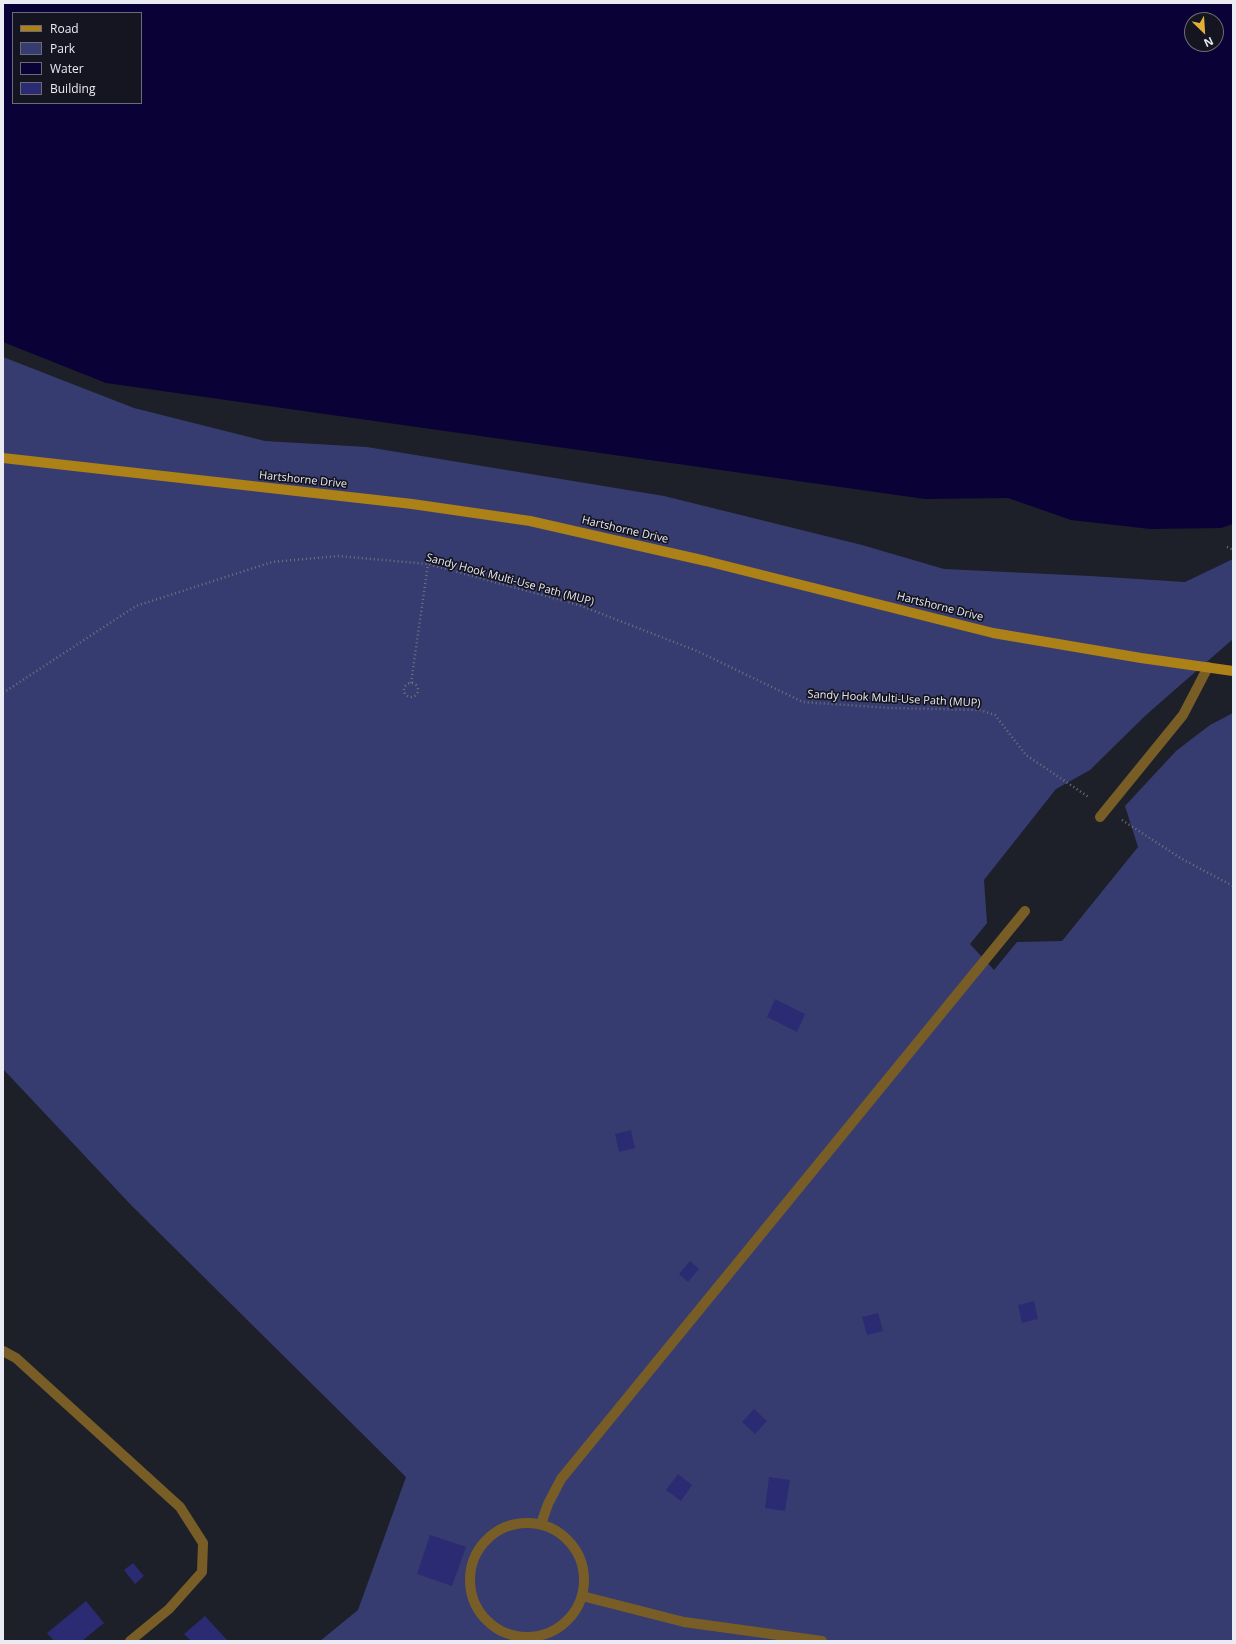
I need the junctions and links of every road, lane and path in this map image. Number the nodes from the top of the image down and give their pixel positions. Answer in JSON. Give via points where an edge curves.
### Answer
{"nodes":[{"id":1,"x":3,"y":458,"type":"edge"},
{"id":2,"x":1228,"y":547,"type":"dead end"},
{"id":3,"x":1233,"y":550,"type":"edge"},
{"id":4,"x":428,"y":564,"type":"junction"},
{"id":5,"x":1208,"y":667,"type":"junction"},
{"id":6,"x":1233,"y":670,"type":"edge"},
{"id":7,"x":411,"y":683,"type":"junction"},
{"id":8,"x":3,"y":693,"type":"edge"},
{"id":9,"x":1103,"y":813,"type":"junction"},
{"id":10,"x":1233,"y":886,"type":"edge"},
{"id":11,"x":1025,"y":911,"type":"dead end"},
{"id":12,"x":3,"y":1351,"type":"edge"},
{"id":13,"x":541,"y":1524,"type":"junction"},
{"id":14,"x":582,"y":1596,"type":"junction"},
{"id":15,"x":130,"y":1641,"type":"edge"},
{"id":16,"x":822,"y":1641,"type":"edge"}],
"edges":[{"from":1,"to":5,"type":"main road","name":"Hartshorne Drive","via":[[412,504],[530,521],[706,560],[993,633]]},
{"from":2,"to":3,"type":"path"},
{"from":4,"to":7,"type":"path"},
{"from":4,"to":8,"type":"path","name":"Sandy Hook Multi-Use Path (MUP)","via":[[338,556],[272,562],[136,606]]},
{"from":4,"to":9,"type":"path","name":"Sandy Hook Multi-Use Path (MUP)","via":[[579,605],[697,651],[803,702],[890,708],[980,710],[995,715],[1026,755]]},
{"from":5,"to":6,"type":"main road","name":"Hartshorne Drive"},
{"from":5,"to":9,"type":"lane","via":[[1183,715]]},
{"from":7,"to":7,"type":"path","via":[[416,685],[418,692],[410,697],[405,694],[404,689]]},
{"from":9,"to":10,"type":"path","name":"Sandy Hook Multi-Use Path (MUP)"},
{"from":11,"to":13,"type":"lane","via":[[560,1479]]},
{"from":12,"to":15,"type":"lane","via":[[16,1358],[180,1507],[203,1543],[202,1572],[169,1608]]},
{"from":13,"to":14,"type":"lane","via":[[568,1540],[581,1561],[584,1578]]},
{"from":13,"to":14,"type":"lane","via":[[515,1524],[492,1534],[480,1547],[471,1565],[469,1578],[470,1593],[478,1612],[492,1626],[504,1633],[519,1637],[537,1637],[552,1632],[565,1623],[576,1611]]},
{"from":14,"to":16,"type":"lane","via":[[684,1622]]}]}
